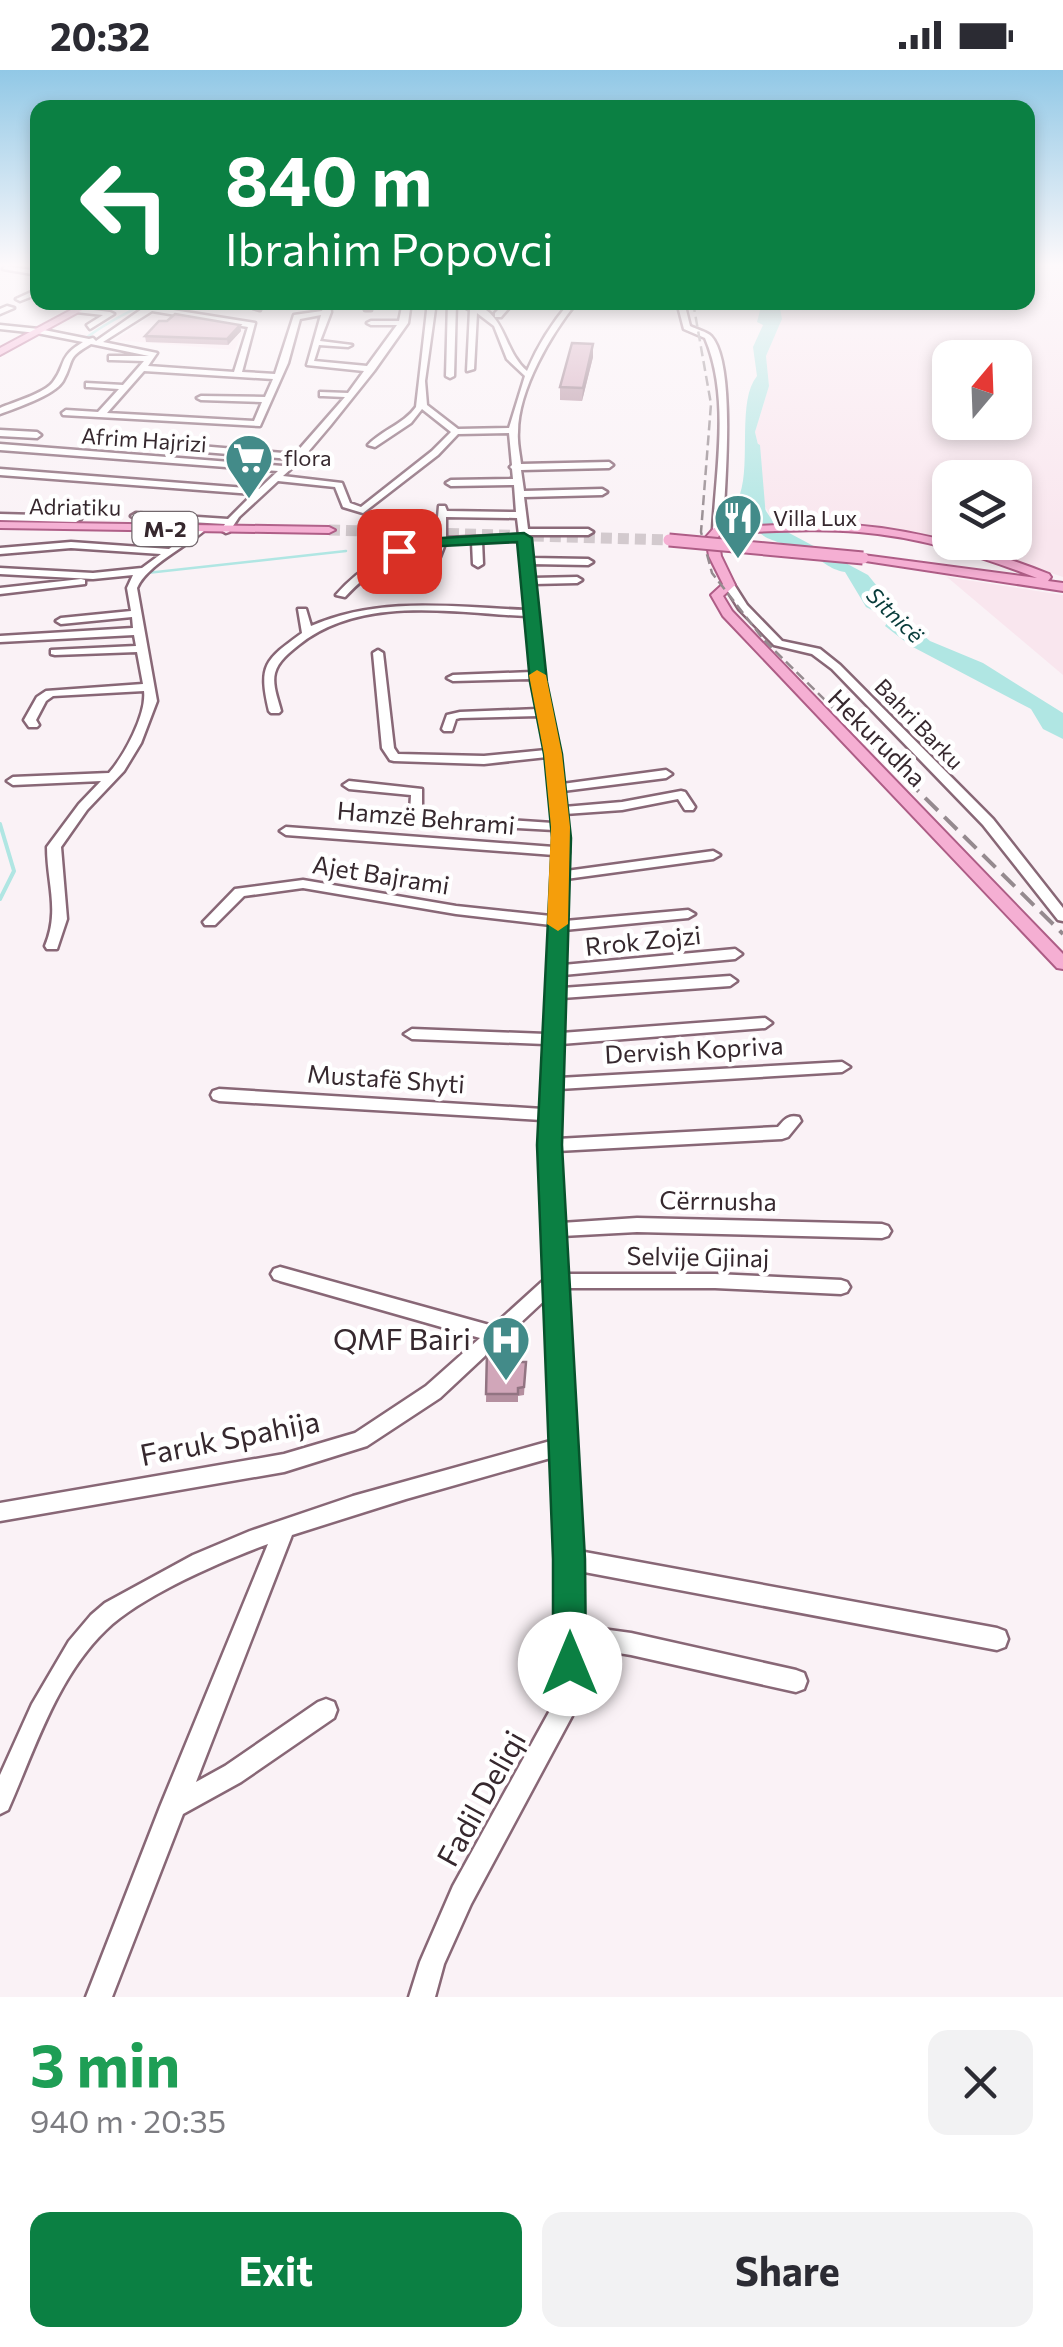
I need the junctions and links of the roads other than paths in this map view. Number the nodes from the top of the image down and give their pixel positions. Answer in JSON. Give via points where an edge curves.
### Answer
{"nodes":[{"id":1,"x":66,"y":355,"type":"edge"},
{"id":2,"x":69,"y":355,"type":"edge"},
{"id":3,"x":145,"y":355,"type":"edge"},
{"id":4,"x":243,"y":355,"type":"edge"},
{"id":5,"x":285,"y":355,"type":"edge"},
{"id":6,"x":312,"y":355,"type":"edge"},
{"id":7,"x":381,"y":355,"type":"edge"},
{"id":8,"x":425,"y":355,"type":"edge"},
{"id":9,"x":452,"y":355,"type":"edge"},
{"id":10,"x":471,"y":355,"type":"edge"},
{"id":11,"x":506,"y":355,"type":"edge"},
{"id":12,"x":540,"y":355,"type":"edge"},
{"id":13,"x":716,"y":355,"type":"edge"},
{"id":14,"x":153,"y":357,"type":"junction"},
{"id":15,"x":112,"y":358,"type":"dead end"},
{"id":16,"x":142,"y":368,"type":"junction"},
{"id":17,"x":470,"y":368,"type":"dead end"},
{"id":18,"x":371,"y":369,"type":"junction"},
{"id":19,"x":237,"y":374,"type":"junction"},
{"id":20,"x":450,"y":376,"type":"dead end"},
{"id":21,"x":530,"y":376,"type":"junction"},
{"id":22,"x":278,"y":377,"type":"junction"},
{"id":23,"x":89,"y":385,"type":"dead end"},
{"id":24,"x":124,"y":387,"type":"junction"},
{"id":25,"x":323,"y":394,"type":"dead end"},
{"id":26,"x":424,"y":394,"type":"junction"},
{"id":27,"x":349,"y":395,"type":"junction"},
{"id":28,"x":202,"y":398,"type":"dead end"},
{"id":29,"x":267,"y":400,"type":"junction"},
{"id":30,"x":0,"y":408,"type":"edge"},
{"id":31,"x":66,"y":413,"type":"dead end"},
{"id":32,"x":100,"y":415,"type":"junction"},
{"id":33,"x":513,"y":430,"type":"junction"},
{"id":34,"x":456,"y":432,"type":"junction"},
{"id":35,"x":0,"y":433,"type":"edge"},
{"id":36,"x":38,"y":435,"type":"dead end"},
{"id":37,"x":94,"y":440,"type":"dead end"},
{"id":38,"x":372,"y":445,"type":"dead end"},
{"id":39,"x":0,"y":447,"type":"edge"},
{"id":40,"x":299,"y":457,"type":"junction"},
{"id":41,"x":609,"y":465,"type":"dead end"},
{"id":42,"x":514,"y":467,"type":"junction"},
{"id":43,"x":0,"y":472,"type":"edge"},
{"id":44,"x":336,"y":472,"type":"dead end"},
{"id":45,"x":281,"y":473,"type":"junction"},
{"id":46,"x":451,"y":483,"type":"dead end"},
{"id":47,"x":339,"y":485,"type":"junction"},
{"id":48,"x":517,"y":488,"type":"junction"},
{"id":49,"x":262,"y":492,"type":"junction"},
{"id":50,"x":602,"y":492,"type":"dead end"},
{"id":51,"x":520,"y":514,"type":"junction"},
{"id":52,"x":136,"y":516,"type":"dead end"},
{"id":53,"x":0,"y":517,"type":"edge"},
{"id":54,"x":76,"y":519,"type":"dead end"},
{"id":55,"x":0,"y":525,"type":"edge"},
{"id":56,"x":228,"y":526,"type":"junction"},
{"id":57,"x":200,"y":530,"type":"junction"},
{"id":58,"x":329,"y":530,"type":"tunnel mouth"},
{"id":59,"x":718,"y":530,"type":"junction"},
{"id":60,"x":588,"y":532,"type":"dead end"},
{"id":61,"x":524,"y":535,"type":"junction"},
{"id":62,"x":477,"y":539,"type":"junction"},
{"id":63,"x":669,"y":540,"type":"tunnel mouth"},
{"id":64,"x":442,"y":542,"type":"junction"},
{"id":65,"x":0,"y":551,"type":"edge"},
{"id":66,"x":173,"y":552,"type":"junction"},
{"id":67,"x":433,"y":562,"type":"dead end"},
{"id":68,"x":526,"y":562,"type":"junction"},
{"id":69,"x":588,"y":562,"type":"dead end"},
{"id":70,"x":478,"y":564,"type":"dead end"},
{"id":71,"x":0,"y":571,"type":"edge"},
{"id":72,"x":141,"y":574,"type":"junction"},
{"id":73,"x":1022,"y":574,"type":"junction"},
{"id":74,"x":577,"y":580,"type":"dead end"},
{"id":75,"x":528,"y":581,"type":"junction"},
{"id":76,"x":728,"y":585,"type":"junction"},
{"id":77,"x":1063,"y":585,"type":"edge"},
{"id":78,"x":0,"y":591,"type":"edge"},
{"id":79,"x":341,"y":596,"type":"dead end"},
{"id":80,"x":302,"y":611,"type":"dead end"},
{"id":81,"x":136,"y":613,"type":"junction"},
{"id":82,"x":532,"y":613,"type":"junction"},
{"id":83,"x":61,"y":621,"type":"dead end"},
{"id":84,"x":140,"y":631,"type":"junction"},
{"id":85,"x":307,"y":633,"type":"junction"},
{"id":86,"x":0,"y":639,"type":"edge"},
{"id":87,"x":142,"y":650,"type":"junction"},
{"id":88,"x":55,"y":652,"type":"dead end"},
{"id":89,"x":378,"y":653,"type":"dead end"},
{"id":90,"x":538,"y":675,"type":"junction"},
{"id":91,"x":453,"y":678,"type":"dead end"},
{"id":92,"x":150,"y":687,"type":"junction"},
{"id":93,"x":275,"y":711,"type":"dead end"},
{"id":94,"x":544,"y":712,"type":"junction"},
{"id":95,"x":32,"y":725,"type":"dead end"},
{"id":96,"x":448,"y":729,"type":"dead end"},
{"id":97,"x":553,"y":754,"type":"junction"},
{"id":98,"x":666,"y":774,"type":"dead end"},
{"id":99,"x":112,"y":777,"type":"junction"},
{"id":100,"x":13,"y":780,"type":"dead end"},
{"id":101,"x":349,"y":785,"type":"dead end"},
{"id":102,"x":556,"y":788,"type":"junction"},
{"id":103,"x":689,"y":808,"type":"dead end"},
{"id":104,"x":559,"y":811,"type":"junction"},
{"id":105,"x":561,"y":827,"type":"junction"},
{"id":106,"x":286,"y":831,"type":"dead end"},
{"id":107,"x":562,"y":852,"type":"junction"},
{"id":108,"x":713,"y":855,"type":"dead end"},
{"id":109,"x":560,"y":876,"type":"junction"},
{"id":110,"x":688,"y":914,"type":"dead end"},
{"id":111,"x":1063,"y":917,"type":"edge"},
{"id":112,"x":210,"y":922,"type":"dead end"},
{"id":113,"x":558,"y":924,"type":"junction"},
{"id":114,"x":52,"y":946,"type":"dead end"},
{"id":115,"x":736,"y":954,"type":"dead end"},
{"id":116,"x":1063,"y":964,"type":"edge"},
{"id":117,"x":556,"y":972,"type":"junction"},
{"id":118,"x":730,"y":981,"type":"dead end"},
{"id":119,"x":554,"y":994,"type":"junction"},
{"id":120,"x":765,"y":1023,"type":"dead end"},
{"id":121,"x":412,"y":1034,"type":"dead end"},
{"id":122,"x":552,"y":1039,"type":"junction"},
{"id":123,"x":842,"y":1067,"type":"dead end"},
{"id":124,"x":550,"y":1084,"type":"junction"},
{"id":125,"x":219,"y":1096,"type":"dead end"},
{"id":126,"x":550,"y":1115,"type":"junction"},
{"id":127,"x":793,"y":1120,"type":"dead end"},
{"id":128,"x":549,"y":1145,"type":"junction"},
{"id":129,"x":552,"y":1230,"type":"junction"},
{"id":130,"x":882,"y":1230,"type":"dead end"},
{"id":131,"x":280,"y":1274,"type":"dead end"},
{"id":132,"x":554,"y":1281,"type":"junction"},
{"id":133,"x":841,"y":1287,"type":"dead end"},
{"id":134,"x":494,"y":1334,"type":"junction"},
{"id":135,"x":562,"y":1446,"type":"junction"},
{"id":136,"x":0,"y":1512,"type":"edge"},
{"id":137,"x":284,"y":1531,"type":"junction"},
{"id":138,"x":569,"y":1559,"type":"junction"},
{"id":139,"x":570,"y":1635,"type":"junction"},
{"id":140,"x":997,"y":1639,"type":"dead end"},
{"id":141,"x":796,"y":1681,"type":"dead end"},
{"id":142,"x":326,"y":1710,"type":"dead end"},
{"id":143,"x":0,"y":1802,"type":"edge"},
{"id":144,"x":172,"y":1808,"type":"junction"},
{"id":145,"x":99,"y":1997,"type":"edge"},
{"id":146,"x":422,"y":1997,"type":"edge"}],
"edges":[{"from":1,"to":30,"type":"street","via":[[55,362],[52,382]]},
{"from":2,"to":30,"type":"street","via":[[59,382]]},
{"from":3,"to":14,"type":"street"},
{"from":4,"to":19,"type":"street"},
{"from":5,"to":22,"type":"street"},
{"from":6,"to":18,"type":"street","via":[[310,363]]},
{"from":7,"to":18,"type":"street"},
{"from":8,"to":26,"type":"street"},
{"from":9,"to":20,"type":"street"},
{"from":10,"to":17,"type":"street"},
{"from":11,"to":21,"type":"street"},
{"from":12,"to":21,"type":"street","name":"Fadil Deliqi"},
{"from":13,"to":59,"type":"street","name":"Hekurudha","via":[[722,420]]},
{"from":14,"to":15,"type":"street"},
{"from":14,"to":16,"type":"street"},
{"from":16,"to":19,"type":"street"},
{"from":16,"to":24,"type":"street"},
{"from":18,"to":27,"type":"street"},
{"from":19,"to":22,"type":"street"},
{"from":21,"to":33,"type":"street","name":"Fadil Deliqi"},
{"from":22,"to":29,"type":"street"},
{"from":23,"to":24,"type":"street"},
{"from":24,"to":32,"type":"street"},
{"from":25,"to":27,"type":"street"},
{"from":26,"to":34,"type":"street","via":[[424,406]]},
{"from":26,"to":38,"type":"street","via":[[412,422]]},
{"from":27,"to":40,"type":"street"},
{"from":28,"to":29,"type":"street"},
{"from":29,"to":32,"type":"street","via":[[256,424]]},
{"from":31,"to":32,"type":"street"},
{"from":33,"to":34,"type":"street"},
{"from":33,"to":42,"type":"street","name":"Fadil Deliqi"},
{"from":34,"to":47,"type":"street","via":[[369,508],[346,505]]},
{"from":35,"to":36,"type":"street"},
{"from":37,"to":40,"type":"street"},
{"from":39,"to":45,"type":"street","name":"Afrim Hajrizi"},
{"from":40,"to":45,"type":"street"},
{"from":41,"to":42,"type":"street"},
{"from":42,"to":48,"type":"street","name":"Fadil Deliqi"},
{"from":43,"to":49,"type":"street"},
{"from":44,"to":47,"type":"street"},
{"from":45,"to":47,"type":"street","name":"Afrim Hajrizi"},
{"from":45,"to":49,"type":"street"},
{"from":46,"to":48,"type":"street"},
{"from":48,"to":50,"type":"street"},
{"from":48,"to":51,"type":"street","name":"Fadil Deliqi"},
{"from":49,"to":56,"type":"street"},
{"from":51,"to":61,"type":"street","name":"Fadil Deliqi"},
{"from":51,"to":64,"type":"street","via":[[442,509]]},
{"from":52,"to":56,"type":"street"},
{"from":53,"to":54,"type":"street"},
{"from":55,"to":57,"type":"main road","name":"Adriatiku","number":"M-2"},
{"from":56,"to":57,"type":"main road","name":"Adriatiku","number":"M-2"},
{"from":56,"to":58,"type":"main road","name":"Adriatiku","number":"M-2"},
{"from":57,"to":66,"type":"street"},
{"from":59,"to":73,"type":"main road","via":[[887,532],[984,553]]},
{"from":59,"to":76,"type":"main road","name":"Hekurudha","via":[[712,538],[715,556]]},
{"from":60,"to":61,"type":"street"},
{"from":61,"to":62,"type":"street"},
{"from":61,"to":68,"type":"street","name":"Fadil Deliqi"},
{"from":62,"to":64,"type":"street"},
{"from":62,"to":70,"type":"street"},
{"from":63,"to":73,"type":"main road","bridge":true},
{"from":64,"to":67,"type":"street"},
{"from":64,"to":79,"type":"street","via":[[399,551]]},
{"from":65,"to":66,"type":"street","via":[[56,544]]},
{"from":66,"to":72,"type":"street"},
{"from":68,"to":69,"type":"street"},
{"from":68,"to":75,"type":"street","name":"Fadil Deliqi"},
{"from":71,"to":72,"type":"street"},
{"from":72,"to":78,"type":"street"},
{"from":72,"to":81,"type":"street","via":[[132,593]]},
{"from":73,"to":77,"type":"main road"},
{"from":74,"to":75,"type":"street"},
{"from":75,"to":82,"type":"street","name":"Fadil Deliqi"},
{"from":76,"to":111,"type":"street","name":"Bahri Barku","via":[[778,643],[816,651],[836,667],[988,822]]},
{"from":76,"to":116,"type":"main road","name":"Hekurudha","via":[[716,595],[726,613]]},
{"from":80,"to":85,"type":"street"},
{"from":81,"to":83,"type":"street"},
{"from":81,"to":84,"type":"street"},
{"from":82,"to":85,"type":"street","via":[[376,612]]},
{"from":82,"to":90,"type":"street","name":"Fadil Deliqi"},
{"from":84,"to":86,"type":"street"},
{"from":84,"to":87,"type":"street"},
{"from":85,"to":93,"type":"street","via":[[270,670]]},
{"from":87,"to":88,"type":"street"},
{"from":87,"to":92,"type":"street"},
{"from":89,"to":97,"type":"street","via":[[394,757]]},
{"from":90,"to":91,"type":"street"},
{"from":90,"to":94,"type":"street","name":"Fadil Deliqi"},
{"from":92,"to":95,"type":"street","via":[[50,694],[36,708]]},
{"from":92,"to":99,"type":"street","via":[[134,743]]},
{"from":94,"to":96,"type":"street","via":[[460,715]]},
{"from":94,"to":97,"type":"street","name":"Fadil Deliqi"},
{"from":97,"to":102,"type":"street","name":"Fadil Deliqi"},
{"from":98,"to":102,"type":"street"},
{"from":99,"to":100,"type":"street"},
{"from":99,"to":114,"type":"street","via":[[54,847],[62,926]]},
{"from":101,"to":105,"type":"street","via":[[418,792],[416,812],[428,819]]},
{"from":102,"to":104,"type":"street","name":"Fadil Deliqi"},
{"from":103,"to":104,"type":"street","via":[[680,795]]},
{"from":104,"to":105,"type":"street","name":"Fadil Deliqi"},
{"from":105,"to":107,"type":"street","name":"Fadil Deliqi"},
{"from":106,"to":107,"type":"street","name":"Hamzë Behrami"},
{"from":107,"to":109,"type":"street","name":"Fadil Deliqi"},
{"from":108,"to":109,"type":"street"},
{"from":109,"to":113,"type":"street","name":"Fadil Deliqi"},
{"from":110,"to":113,"type":"street","name":"Ajet Bajrami"},
{"from":112,"to":113,"type":"street","name":"Ajet Bajrami","via":[[240,892],[303,884]]},
{"from":113,"to":117,"type":"street","name":"Fadil Deliqi"},
{"from":115,"to":117,"type":"street","name":"Rrok Zojzi"},
{"from":117,"to":119,"type":"street","name":"Fadil Deliqi"},
{"from":118,"to":119,"type":"street"},
{"from":119,"to":122,"type":"street","name":"Fadil Deliqi"},
{"from":120,"to":122,"type":"street"},
{"from":121,"to":122,"type":"street"},
{"from":122,"to":124,"type":"street","name":"Fadil Deliqi"},
{"from":123,"to":124,"type":"street","name":"Dervish Kopriva"},
{"from":124,"to":126,"type":"street","name":"Fadil Deliqi"},
{"from":125,"to":126,"type":"street","name":"Mustafë Shyti"},
{"from":126,"to":128,"type":"street","name":"Fadil Deliqi"},
{"from":127,"to":128,"type":"street","via":[[782,1133]]},
{"from":128,"to":129,"type":"street","name":"Fadil Deliqi"},
{"from":129,"to":130,"type":"street","name":"Cërrnusha","via":[[637,1224]]},
{"from":129,"to":132,"type":"street","name":"Fadil Deliqi"},
{"from":131,"to":134,"type":"street"},
{"from":132,"to":133,"type":"street","name":"Selvije Gjinaj"},
{"from":132,"to":134,"type":"street","name":"Faruk Spahija"},
{"from":132,"to":135,"type":"street","name":"Fadil Deliqi"},
{"from":134,"to":136,"type":"street","name":"Faruk Spahija","via":[[391,1422],[323,1454]]},
{"from":135,"to":137,"type":"street"},
{"from":135,"to":138,"type":"street","name":"Fadil Deliqi"},
{"from":137,"to":143,"type":"street","via":[[190,1566],[95,1625],[57,1673]]},
{"from":137,"to":144,"type":"street"},
{"from":138,"to":139,"type":"street","name":"Fadil Deliqi"},
{"from":138,"to":140,"type":"street"},
{"from":139,"to":141,"type":"street"},
{"from":139,"to":146,"type":"street","name":"Fadil Deliqi","via":[[564,1708],[462,1895]]},
{"from":142,"to":144,"type":"street"},
{"from":144,"to":145,"type":"street"}]}
